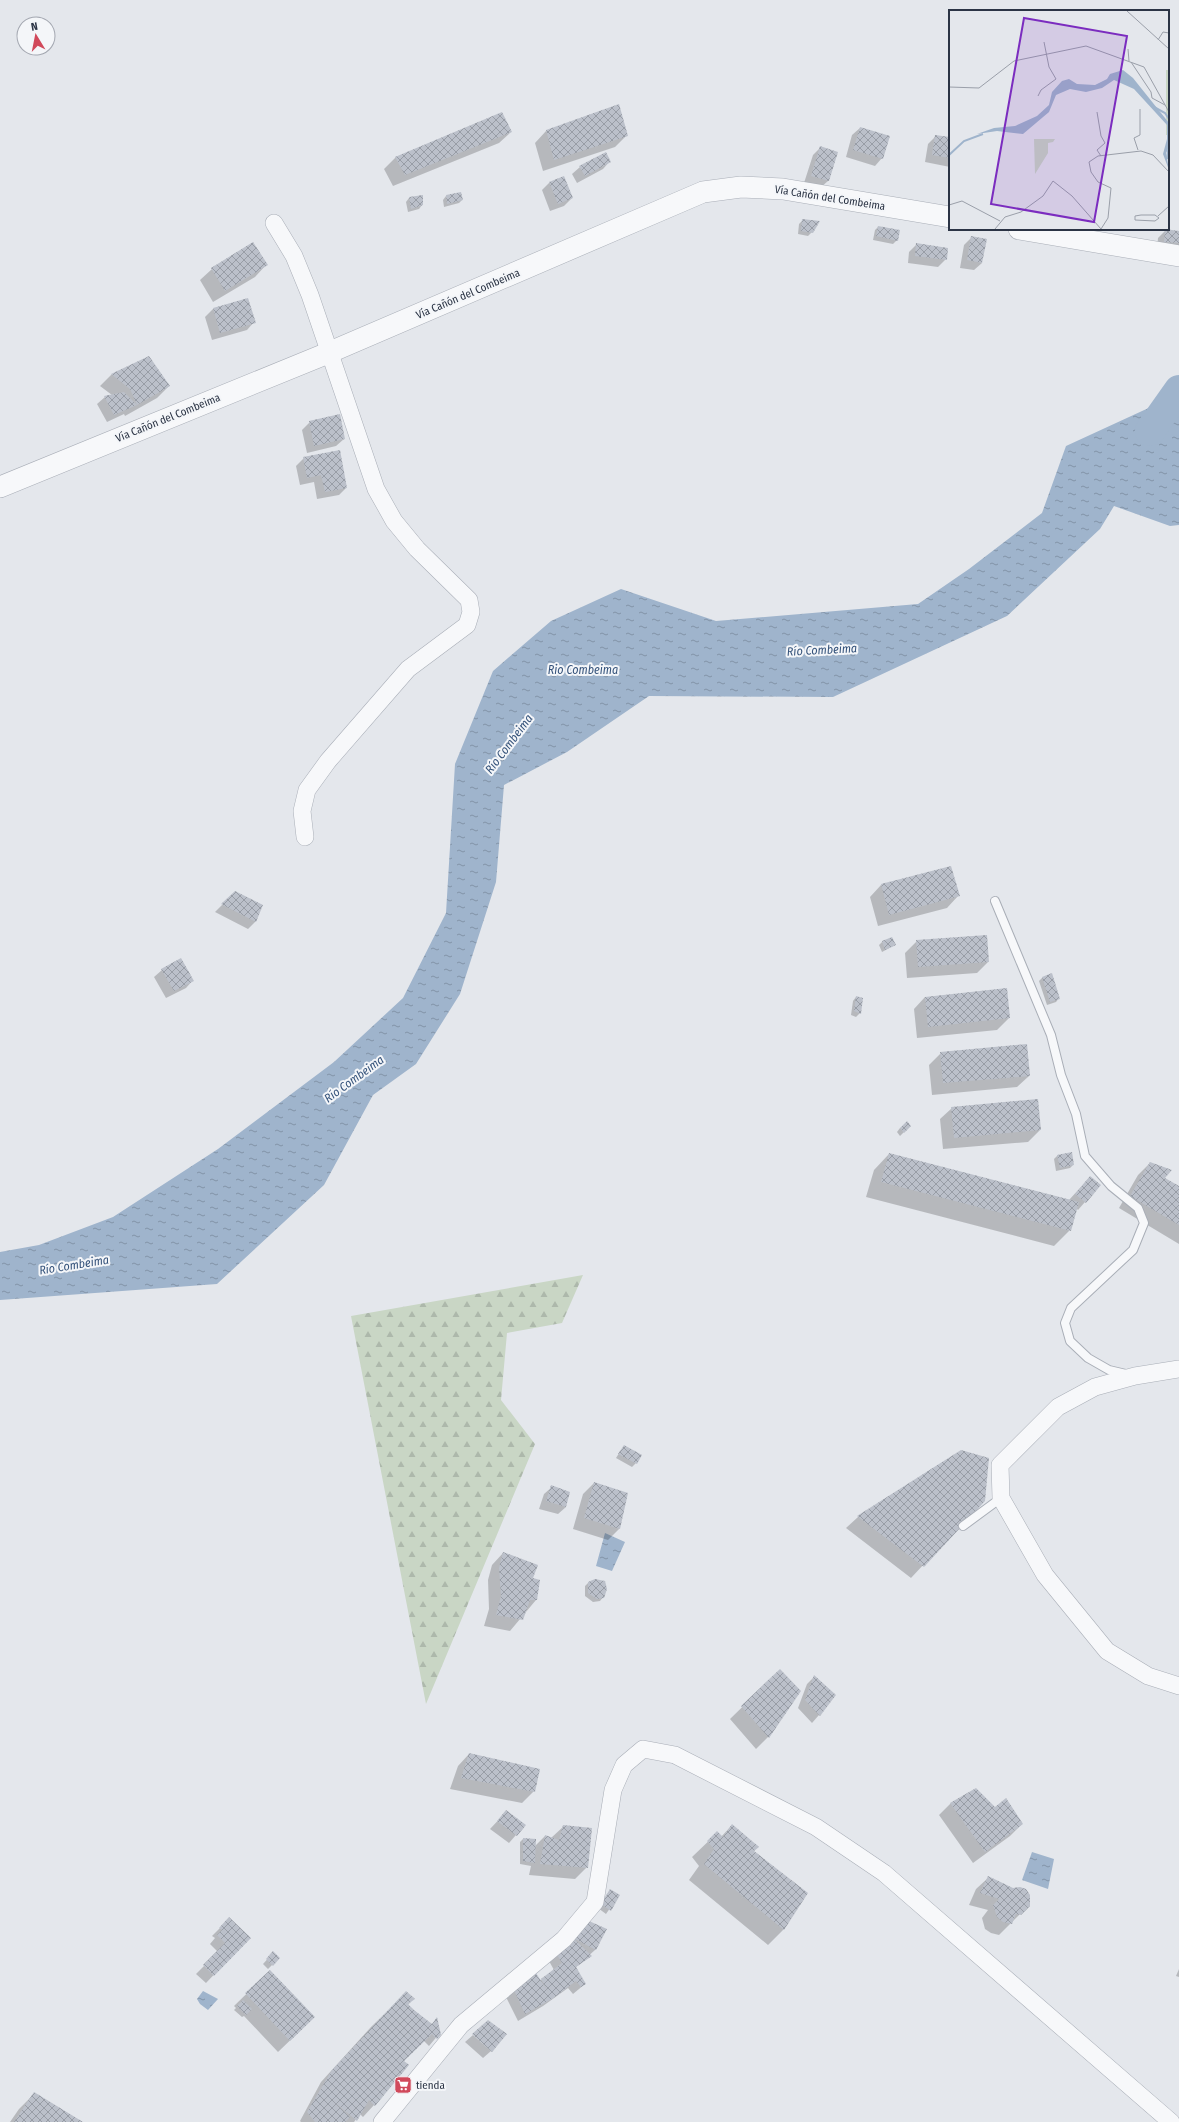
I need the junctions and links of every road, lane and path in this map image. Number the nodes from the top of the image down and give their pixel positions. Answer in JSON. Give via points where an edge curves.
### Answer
{"nodes":[{"id":1,"x":949,"y":217,"type":"edge"},
{"id":2,"x":274,"y":223,"type":"dead end"},
{"id":3,"x":1025,"y":230,"type":"edge"},
{"id":4,"x":1179,"y":256,"type":"edge"},
{"id":5,"x":328,"y":353,"type":"junction"},
{"id":6,"x":0,"y":486,"type":"edge"},
{"id":7,"x":305,"y":836,"type":"dead end"},
{"id":8,"x":995,"y":902,"type":"dead end"},
{"id":9,"x":1179,"y":1368,"type":"edge"},
{"id":10,"x":1135,"y":1376,"type":"junction"},
{"id":11,"x":1001,"y":1498,"type":"junction"},
{"id":12,"x":963,"y":1526,"type":"dead end"},
{"id":13,"x":1179,"y":1686,"type":"edge"},
{"id":14,"x":382,"y":2122,"type":"edge"},
{"id":15,"x":1171,"y":2122,"type":"edge"}],
"edges":[{"from":1,"to":5,"type":"street","name":"Vía Cañón del Combeima","via":[[783,189],[741,188],[703,192]]},
{"from":2,"to":5,"type":"street","via":[[294,256],[310,295]]},
{"from":3,"to":4,"type":"street"},
{"from":5,"to":6,"type":"street","name":"Vía Cañón del Combeima"},
{"from":5,"to":7,"type":"street","via":[[376,488],[394,521],[417,549],[469,600],[471,612],[467,625],[408,669],[328,761],[307,790],[302,811]]},
{"from":8,"to":10,"type":"lane","via":[[1050,1035],[1061,1075],[1076,1114],[1085,1156],[1111,1186],[1138,1208],[1144,1223],[1133,1250],[1071,1308],[1065,1323],[1070,1341],[1088,1358],[1109,1370]]},
{"from":9,"to":10,"type":"street"},
{"from":10,"to":11,"type":"street","via":[[1095,1387],[1058,1407],[1000,1465]]},
{"from":11,"to":12,"type":"lane"},
{"from":11,"to":13,"type":"street","via":[[1045,1575],[1107,1651],[1148,1676]]},
{"from":14,"to":15,"type":"street","via":[[461,2025],[564,1939],[596,1902],[613,1790],[624,1765],[643,1749],[675,1755],[816,1826],[884,1873]]}]}
